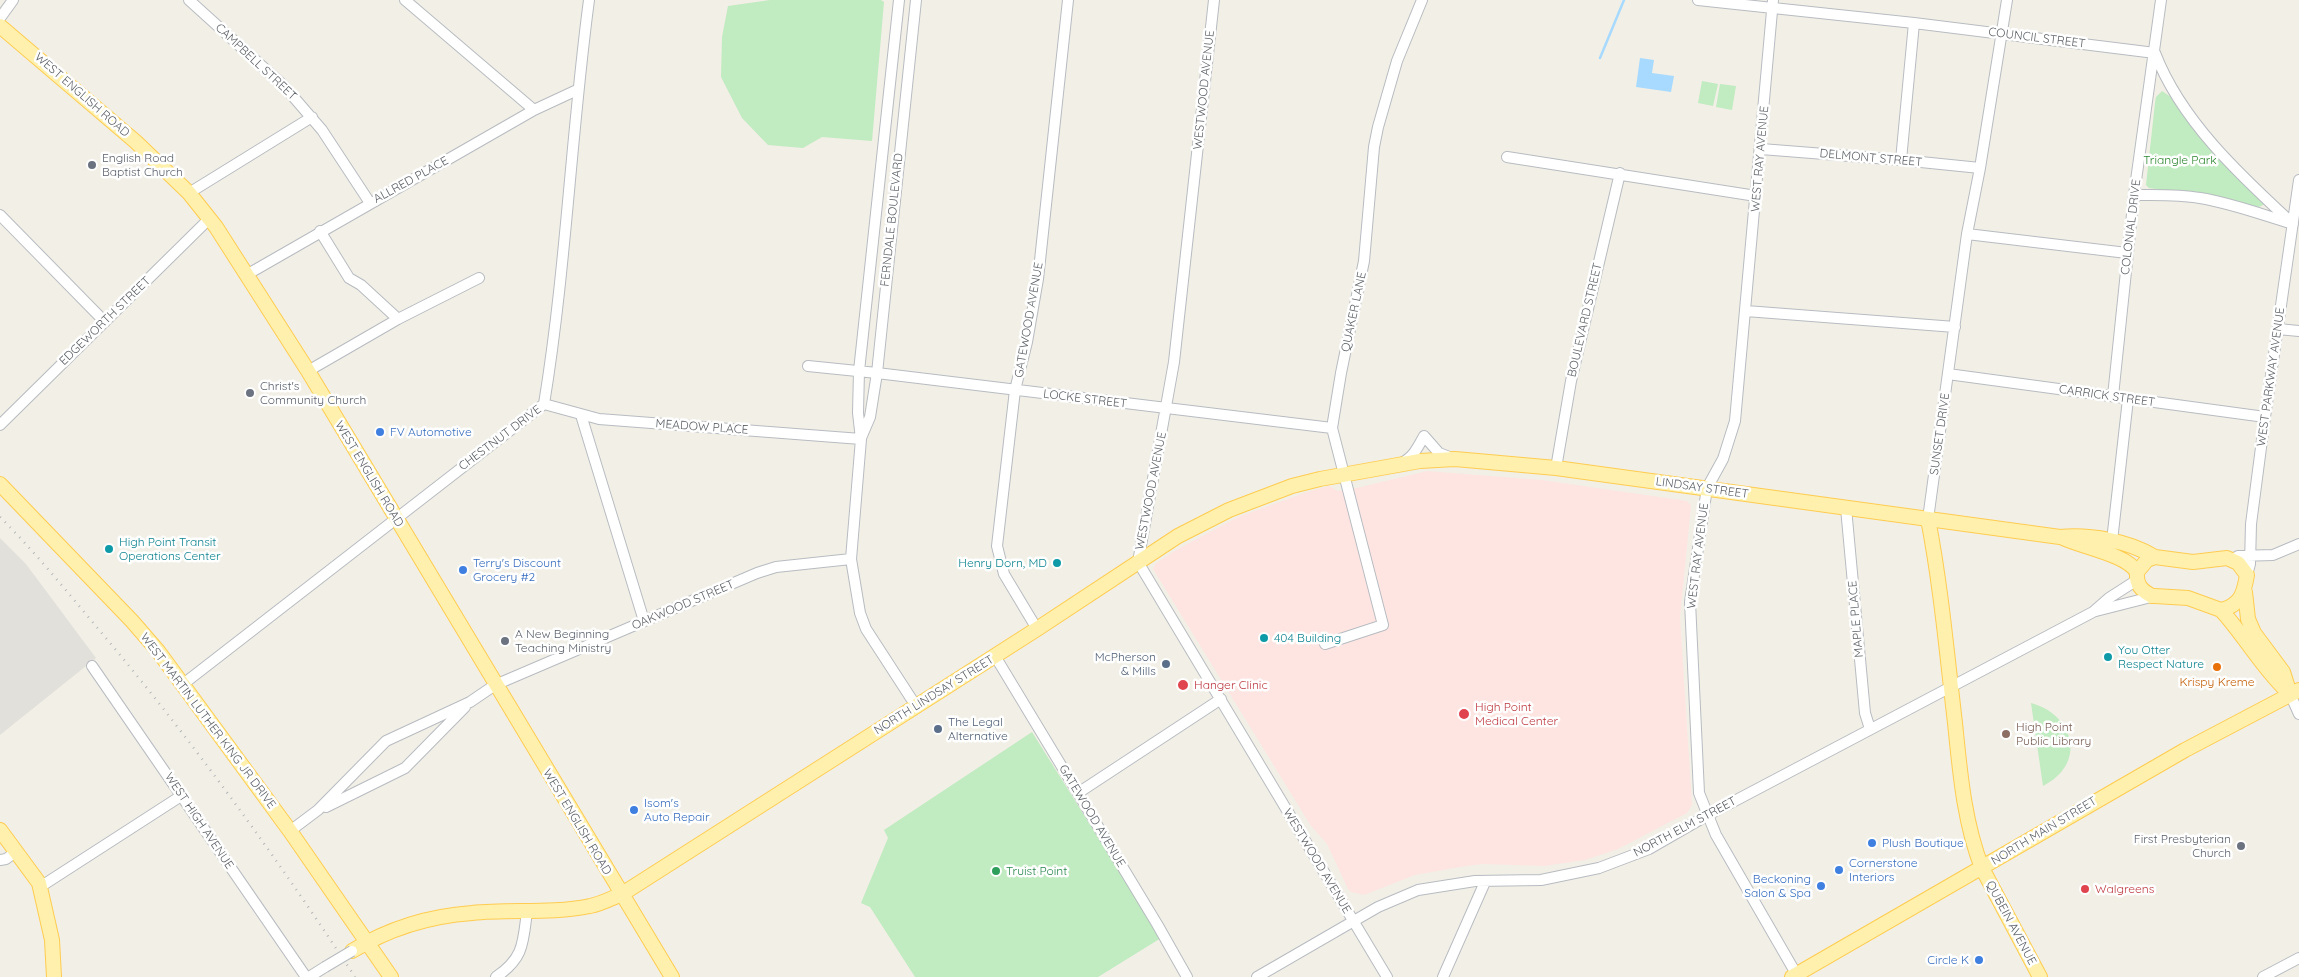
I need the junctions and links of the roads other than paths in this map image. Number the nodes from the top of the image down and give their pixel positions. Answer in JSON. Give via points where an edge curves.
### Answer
{"nodes":[{"id":1,"x":14,"y":0,"type":"edge"},
{"id":2,"x":189,"y":0,"type":"edge"},
{"id":3,"x":405,"y":0,"type":"edge"},
{"id":4,"x":589,"y":0,"type":"edge"},
{"id":5,"x":899,"y":0,"type":"edge"},
{"id":6,"x":916,"y":0,"type":"edge"},
{"id":7,"x":1068,"y":0,"type":"edge"},
{"id":8,"x":1214,"y":0,"type":"edge"},
{"id":9,"x":1422,"y":0,"type":"edge"},
{"id":10,"x":1698,"y":0,"type":"edge"},
{"id":11,"x":2007,"y":0,"type":"edge"},
{"id":12,"x":2162,"y":0,"type":"edge"},
{"id":13,"x":1773,"y":4,"type":"edge"},
{"id":14,"x":0,"y":18,"type":"edge"},
{"id":15,"x":1914,"y":23,"type":"junction"},
{"id":16,"x":0,"y":26,"type":"edge"},
{"id":17,"x":2002,"y":34,"type":"junction"},
{"id":18,"x":2155,"y":52,"type":"junction"},
{"id":19,"x":577,"y":90,"type":"junction"},
{"id":20,"x":534,"y":110,"type":"junction"},
{"id":21,"x":312,"y":117,"type":"junction"},
{"id":22,"x":1761,"y":149,"type":"junction"},
{"id":23,"x":1508,"y":156,"type":"dead end"},
{"id":24,"x":1901,"y":160,"type":"junction"},
{"id":25,"x":1980,"y":168,"type":"junction"},
{"id":26,"x":1620,"y":173,"type":"junction"},
{"id":27,"x":2299,"y":180,"type":"edge"},
{"id":28,"x":189,"y":193,"type":"junction"},
{"id":29,"x":2134,"y":195,"type":"junction"},
{"id":30,"x":1756,"y":196,"type":"junction"},
{"id":31,"x":370,"y":203,"type":"junction"},
{"id":32,"x":0,"y":215,"type":"edge"},
{"id":33,"x":210,"y":218,"type":"junction"},
{"id":34,"x":2293,"y":224,"type":"junction"},
{"id":35,"x":320,"y":231,"type":"junction"},
{"id":36,"x":1967,"y":234,"type":"junction"},
{"id":37,"x":2127,"y":253,"type":"junction"},
{"id":38,"x":248,"y":274,"type":"junction"},
{"id":39,"x":479,"y":278,"type":"dead end"},
{"id":40,"x":1746,"y":311,"type":"junction"},
{"id":41,"x":398,"y":319,"type":"junction"},
{"id":42,"x":105,"y":322,"type":"junction"},
{"id":43,"x":1955,"y":327,"type":"junction"},
{"id":44,"x":2278,"y":329,"type":"junction"},
{"id":45,"x":2299,"y":332,"type":"edge"},
{"id":46,"x":808,"y":366,"type":"dead end"},
{"id":47,"x":308,"y":371,"type":"junction"},
{"id":48,"x":859,"y":371,"type":"junction"},
{"id":49,"x":877,"y":373,"type":"junction"},
{"id":50,"x":1948,"y":374,"type":"junction"},
{"id":51,"x":1015,"y":390,"type":"junction"},
{"id":52,"x":2112,"y":396,"type":"junction"},
{"id":53,"x":2128,"y":399,"type":"junction"},
{"id":54,"x":544,"y":404,"type":"junction"},
{"id":55,"x":1166,"y":409,"type":"junction"},
{"id":56,"x":581,"y":415,"type":"junction"},
{"id":57,"x":2265,"y":417,"type":"junction"},
{"id":58,"x":0,"y":425,"type":"edge"},
{"id":59,"x":1332,"y":428,"type":"junction"},
{"id":60,"x":861,"y":439,"type":"junction"},
{"id":61,"x":1455,"y":459,"type":"junction"},
{"id":62,"x":1397,"y":464,"type":"junction"},
{"id":63,"x":1556,"y":468,"type":"junction"},
{"id":64,"x":1343,"y":474,"type":"junction"},
{"id":65,"x":0,"y":484,"type":"edge"},
{"id":66,"x":1707,"y":488,"type":"junction"},
{"id":67,"x":1846,"y":508,"type":"junction"},
{"id":68,"x":395,"y":518,"type":"junction"},
{"id":69,"x":1928,"y":519,"type":"junction"},
{"id":70,"x":2060,"y":537,"type":"junction"},
{"id":71,"x":2112,"y":542,"type":"junction"},
{"id":72,"x":2299,"y":544,"type":"edge"},
{"id":73,"x":2251,"y":555,"type":"junction"},
{"id":74,"x":2155,"y":557,"type":"junction"},
{"id":75,"x":851,"y":559,"type":"junction"},
{"id":76,"x":2233,"y":559,"type":"junction"},
{"id":77,"x":1138,"y":562,"type":"junction"},
{"id":78,"x":2247,"y":574,"type":"junction"},
{"id":79,"x":2137,"y":576,"type":"junction"},
{"id":80,"x":2245,"y":592,"type":"junction"},
{"id":81,"x":2154,"y":596,"type":"junction"},
{"id":82,"x":2221,"y":610,"type":"junction"},
{"id":83,"x":2093,"y":612,"type":"junction"},
{"id":84,"x":644,"y":621,"type":"junction"},
{"id":85,"x":1037,"y":629,"type":"junction"},
{"id":86,"x":1325,"y":644,"type":"dead end"},
{"id":87,"x":995,"y":656,"type":"junction"},
{"id":88,"x":92,"y":666,"type":"dead end"},
{"id":89,"x":182,"y":685,"type":"junction"},
{"id":90,"x":495,"y":685,"type":"junction"},
{"id":91,"x":1951,"y":688,"type":"junction"},
{"id":92,"x":2295,"y":692,"type":"edge"},
{"id":93,"x":1221,"y":699,"type":"junction"},
{"id":94,"x":470,"y":702,"type":"junction"},
{"id":95,"x":916,"y":706,"type":"junction"},
{"id":96,"x":2299,"y":714,"type":"edge"},
{"id":97,"x":1870,"y":729,"type":"junction"},
{"id":98,"x":1078,"y":793,"type":"junction"},
{"id":99,"x":181,"y":796,"type":"junction"},
{"id":100,"x":318,"y":810,"type":"junction"},
{"id":101,"x":1708,"y":815,"type":"junction"},
{"id":102,"x":0,"y":830,"type":"edge"},
{"id":103,"x":290,"y":831,"type":"junction"},
{"id":104,"x":17,"y":851,"type":"junction"},
{"id":105,"x":0,"y":860,"type":"edge"},
{"id":106,"x":1982,"y":868,"type":"junction"},
{"id":107,"x":1485,"y":882,"type":"junction"},
{"id":108,"x":40,"y":887,"type":"junction"},
{"id":109,"x":622,"y":894,"type":"junction"},
{"id":110,"x":527,"y":911,"type":"junction"},
{"id":111,"x":1353,"y":921,"type":"junction"},
{"id":112,"x":367,"y":942,"type":"junction"},
{"id":113,"x":352,"y":951,"type":"joint"},
{"id":114,"x":2299,"y":958,"type":"edge"},
{"id":115,"x":1795,"y":976,"type":"edge"},
{"id":116,"x":54,"y":977,"type":"edge"},
{"id":117,"x":307,"y":977,"type":"edge"},
{"id":118,"x":391,"y":977,"type":"edge"},
{"id":119,"x":496,"y":977,"type":"edge"},
{"id":120,"x":672,"y":977,"type":"edge"},
{"id":121,"x":1187,"y":977,"type":"edge"},
{"id":122,"x":1256,"y":977,"type":"edge"},
{"id":123,"x":1387,"y":977,"type":"edge"},
{"id":124,"x":1443,"y":977,"type":"edge"},
{"id":125,"x":2040,"y":977,"type":"edge"},
{"id":126,"x":2263,"y":977,"type":"edge"}],
"edges":[{"from":1,"to":14,"type":"street"},
{"from":2,"to":21,"type":"street","name":"CAMPBELL STREET","via":[[284,86]]},
{"from":3,"to":20,"type":"street"},
{"from":4,"to":19,"type":"street","name":"CHESTNUT DRIVE"},
{"from":5,"to":48,"type":"street","name":"FERNDALE BOULEVARD"},
{"from":6,"to":49,"type":"street","name":"FERNDALE BOULEVARD"},
{"from":7,"to":51,"type":"street","name":"GATEWOOD AVENUE","via":[[1038,279]]},
{"from":8,"to":55,"type":"street","name":"WESTWOOD AVENUE"},
{"from":9,"to":59,"type":"street","name":"QUAKER LANE","via":[[1397,61],[1378,127],[1364,261]]},
{"from":10,"to":13,"type":"street","name":"COUNCIL STREET"},
{"from":11,"to":17,"type":"street","name":"SUNSET DRIVE"},
{"from":12,"to":18,"type":"street","name":"COLONIAL DRIVE"},
{"from":13,"to":15,"type":"street","name":"COUNCIL STREET"},
{"from":13,"to":22,"type":"street","name":"WEST RAY AVENUE"},
{"from":15,"to":17,"type":"street","name":"COUNCIL STREET"},
{"from":15,"to":24,"type":"street"},
{"from":16,"to":28,"type":"main road","name":"WEST ENGLISH ROAD","via":[[81,93]]},
{"from":17,"to":18,"type":"street","name":"COUNCIL STREET"},
{"from":17,"to":25,"type":"street","name":"SUNSET DRIVE"},
{"from":18,"to":29,"type":"street","name":"COLONIAL DRIVE"},
{"from":18,"to":34,"type":"street","via":[[2164,77],[2207,136]]},
{"from":19,"to":20,"type":"street","name":"ALLRED PLACE"},
{"from":19,"to":54,"type":"street","name":"CHESTNUT DRIVE","via":[[560,286]]},
{"from":20,"to":31,"type":"street","name":"ALLRED PLACE"},
{"from":21,"to":28,"type":"street"},
{"from":21,"to":31,"type":"street","name":"CAMPBELL STREET"},
{"from":22,"to":24,"type":"street","name":"DELMONT STREET"},
{"from":22,"to":30,"type":"street","name":"WEST RAY AVENUE"},
{"from":23,"to":26,"type":"street"},
{"from":24,"to":25,"type":"street","name":"DELMONT STREET"},
{"from":25,"to":36,"type":"street","name":"SUNSET DRIVE"},
{"from":26,"to":30,"type":"street"},
{"from":26,"to":63,"type":"street","name":"BOULEVARD STREET","via":[[1569,390]]},
{"from":27,"to":34,"type":"street","name":"WEST PARKWAY AVENUE"},
{"from":28,"to":33,"type":"main road","name":"WEST ENGLISH ROAD"},
{"from":29,"to":34,"type":"street","via":[[2199,198],[2241,207]]},
{"from":29,"to":37,"type":"street","name":"COLONIAL DRIVE"},
{"from":30,"to":40,"type":"street","name":"WEST RAY AVENUE"},
{"from":31,"to":35,"type":"street","name":"ALLRED PLACE"},
{"from":32,"to":42,"type":"street"},
{"from":33,"to":38,"type":"main road","name":"WEST ENGLISH ROAD"},
{"from":33,"to":42,"type":"street","name":"EDGEWORTH STREET"},
{"from":34,"to":44,"type":"street","name":"WEST PARKWAY AVENUE"},
{"from":35,"to":38,"type":"street","name":"ALLRED PLACE"},
{"from":35,"to":41,"type":"street","via":[[349,278]]},
{"from":36,"to":37,"type":"street"},
{"from":36,"to":43,"type":"street","name":"SUNSET DRIVE"},
{"from":37,"to":52,"type":"street","name":"COLONIAL DRIVE"},
{"from":38,"to":47,"type":"main road","name":"WEST ENGLISH ROAD"},
{"from":39,"to":41,"type":"street"},
{"from":40,"to":43,"type":"street"},
{"from":40,"to":66,"type":"street","name":"WEST RAY AVENUE","via":[[1735,421],[1723,459]]},
{"from":41,"to":47,"type":"street"},
{"from":42,"to":58,"type":"street","name":"EDGEWORTH STREET"},
{"from":43,"to":50,"type":"street","name":"SUNSET DRIVE"},
{"from":44,"to":45,"type":"street"},
{"from":44,"to":57,"type":"street","name":"WEST PARKWAY AVENUE"},
{"from":46,"to":48,"type":"street","name":"LOCKE STREET"},
{"from":47,"to":68,"type":"main road","name":"WEST ENGLISH ROAD"},
{"from":48,"to":49,"type":"street","name":"LOCKE STREET"},
{"from":48,"to":60,"type":"street","name":"FERNDALE BOULEVARD"},
{"from":49,"to":51,"type":"street","name":"LOCKE STREET"},
{"from":49,"to":60,"type":"street","name":"FERNDALE BOULEVARD","via":[[870,417]]},
{"from":50,"to":52,"type":"street","name":"CARRICK STREET"},
{"from":50,"to":69,"type":"street","name":"SUNSET DRIVE"},
{"from":51,"to":55,"type":"street","name":"LOCKE STREET"},
{"from":51,"to":85,"type":"street","name":"GATEWOOD AVENUE","via":[[998,552],[1004,574]]},
{"from":52,"to":53,"type":"street","name":"CARRICK STREET"},
{"from":53,"to":57,"type":"street","name":"CARRICK STREET"},
{"from":53,"to":71,"type":"street"},
{"from":54,"to":56,"type":"street","name":"MEADOW PLACE"},
{"from":54,"to":68,"type":"street","name":"CHESTNUT DRIVE"},
{"from":55,"to":59,"type":"street","name":"LOCKE STREET"},
{"from":55,"to":77,"type":"street","name":"WESTWOOD AVENUE"},
{"from":56,"to":60,"type":"street","name":"MEADOW PLACE"},
{"from":56,"to":84,"type":"street"},
{"from":57,"to":73,"type":"street","name":"WEST PARKWAY AVENUE","via":[[2251,524]]},
{"from":59,"to":64,"type":"street","name":"QUAKER LANE"},
{"from":60,"to":75,"type":"street","name":"FERNDALE BOULEVARD"},
{"from":61,"to":62,"type":"main road","name":"LINDSAY STREET"},
{"from":61,"to":62,"type":"street","via":[[1439,453],[1424,436],[1408,460]]},
{"from":61,"to":63,"type":"main road","name":"LINDSAY STREET"},
{"from":62,"to":64,"type":"main road","name":"LINDSAY STREET"},
{"from":63,"to":66,"type":"main road","name":"LINDSAY STREET"},
{"from":64,"to":77,"type":"main road","name":"NORTH LINDSAY STREET","via":[[1292,486],[1229,510],[1178,536]]},
{"from":64,"to":86,"type":"street","name":"QUAKER LANE","via":[[1384,625]]},
{"from":65,"to":89,"type":"main road","name":"WEST MARTIN LUTHER KING JR DRIVE","via":[[132,621]]},
{"from":66,"to":67,"type":"main road","name":"LINDSAY STREET"},
{"from":66,"to":101,"type":"street","name":"WEST RAY AVENUE","via":[[1690,602],[1699,793]]},
{"from":67,"to":69,"type":"main road","name":"LINDSAY STREET"},
{"from":67,"to":97,"type":"street","name":"MAPLE PLACE","via":[[1865,713]]},
{"from":68,"to":89,"type":"street","name":"CHESTNUT DRIVE"},
{"from":68,"to":90,"type":"main road","name":"WEST ENGLISH ROAD"},
{"from":69,"to":70,"type":"main road","name":"LINDSAY STREET"},
{"from":69,"to":91,"type":"main road","name":"SUNSET DRIVE"},
{"from":70,"to":71,"type":"main road","name":"LINDSAY STREET","via":[[2078,535]]},
{"from":70,"to":79,"type":"main road","name":"LINDSAY STREET","via":[[2075,545],[2125,560],[2133,566]]},
{"from":71,"to":74,"type":"main road","name":"LINDSAY STREET"},
{"from":72,"to":73,"type":"street","via":[[2273,555]]},
{"from":73,"to":76,"type":"street"},
{"from":73,"to":78,"type":"street","name":"WEST PARKWAY AVENUE"},
{"from":74,"to":76,"type":"main road","name":"LINDSAY STREET","via":[[2193,562]]},
{"from":74,"to":79,"type":"main road","via":[[2147,560]]},
{"from":75,"to":84,"type":"street","name":"OAKWOOD STREET","via":[[776,567]]},
{"from":75,"to":95,"type":"street","name":"FERNDALE BOULEVARD","via":[[860,613],[866,629]]},
{"from":76,"to":78,"type":"main road"},
{"from":77,"to":85,"type":"main road","name":"NORTH LINDSAY STREET"},
{"from":77,"to":93,"type":"street","name":"WESTWOOD AVENUE"},
{"from":78,"to":80,"type":"main road"},
{"from":79,"to":81,"type":"main road","name":"LINDSAY STREET","via":[[2143,592]]},
{"from":79,"to":83,"type":"street"},
{"from":80,"to":82,"type":"main road","via":[[2235,605]]},
{"from":80,"to":92,"type":"main road","via":[[2248,619],[2254,634]]},
{"from":81,"to":82,"type":"main road","via":[[2188,598]]},
{"from":81,"to":83,"type":"street"},
{"from":82,"to":92,"type":"main road","via":[[2273,678]]},
{"from":83,"to":91,"type":"street","name":"NORTH ELM STREET"},
{"from":84,"to":90,"type":"street","name":"OAKWOOD STREET"},
{"from":85,"to":87,"type":"main road","name":"NORTH LINDSAY STREET"},
{"from":87,"to":95,"type":"main road","name":"NORTH LINDSAY STREET"},
{"from":87,"to":98,"type":"street","name":"GATEWOOD AVENUE"},
{"from":88,"to":99,"type":"street","name":"WEST HIGH AVENUE"},
{"from":89,"to":103,"type":"main road","name":"WEST MARTIN LUTHER KING JR DRIVE"},
{"from":90,"to":94,"type":"street","name":"OAKWOOD STREET"},
{"from":90,"to":109,"type":"main road","name":"WEST ENGLISH ROAD"},
{"from":91,"to":97,"type":"street","name":"NORTH ELM STREET"},
{"from":91,"to":106,"type":"main road","name":"SUNSET DRIVE","via":[[1962,786],[1975,852]]},
{"from":92,"to":96,"type":"street"},
{"from":92,"to":106,"type":"main road","name":"NORTH MAIN STREET","via":[[2185,750]]},
{"from":93,"to":98,"type":"street"},
{"from":93,"to":111,"type":"street","name":"WESTWOOD AVENUE"},
{"from":94,"to":100,"type":"street","name":"OAKWOOD STREET","via":[[386,742]]},
{"from":94,"to":100,"type":"street","name":"OAKWOOD STREET","via":[[405,768]]},
{"from":95,"to":109,"type":"main road","name":"NORTH LINDSAY STREET"},
{"from":97,"to":101,"type":"street","name":"NORTH ELM STREET"},
{"from":98,"to":121,"type":"street","name":"GATEWOOD AVENUE"},
{"from":99,"to":108,"type":"street"},
{"from":99,"to":117,"type":"street","name":"WEST HIGH AVENUE"},
{"from":100,"to":103,"type":"street","name":"OAKWOOD STREET"},
{"from":101,"to":107,"type":"street","name":"NORTH ELM STREET","via":[[1649,848],[1599,868],[1541,880]]},
{"from":101,"to":115,"type":"street","name":"WEST RAY AVENUE"},
{"from":102,"to":104,"type":"main road"},
{"from":103,"to":112,"type":"main road","name":"WEST MARTIN LUTHER KING JR DRIVE"},
{"from":104,"to":105,"type":"street"},
{"from":104,"to":108,"type":"main road"},
{"from":106,"to":115,"type":"main road","name":"NORTH MAIN STREET"},
{"from":106,"to":125,"type":"main road","name":"QUBEIN AVENUE"},
{"from":107,"to":111,"type":"street","name":"NORTH ELM STREET","via":[[1418,890]]},
{"from":107,"to":124,"type":"street"},
{"from":108,"to":116,"type":"main road","via":[[52,940]]},
{"from":109,"to":110,"type":"main road","name":"NORTH LINDSAY STREET","via":[[592,906],[562,911]]},
{"from":109,"to":120,"type":"main road","name":"WEST ENGLISH ROAD"},
{"from":110,"to":112,"type":"main road","name":"NORTH LINDSAY STREET","via":[[444,917],[402,928]]},
{"from":110,"to":119,"type":"street","via":[[520,953],[513,965]]},
{"from":111,"to":122,"type":"street","name":"NORTH ELM STREET"},
{"from":111,"to":123,"type":"street","name":"WESTWOOD AVENUE"},
{"from":112,"to":113,"type":"main road","name":"NORTH LINDSAY STREET"},
{"from":112,"to":118,"type":"main road","name":"WEST MARTIN LUTHER KING JR DRIVE"},
{"from":113,"to":117,"type":"street","bridge":true},
{"from":114,"to":126,"type":"street"}]}
